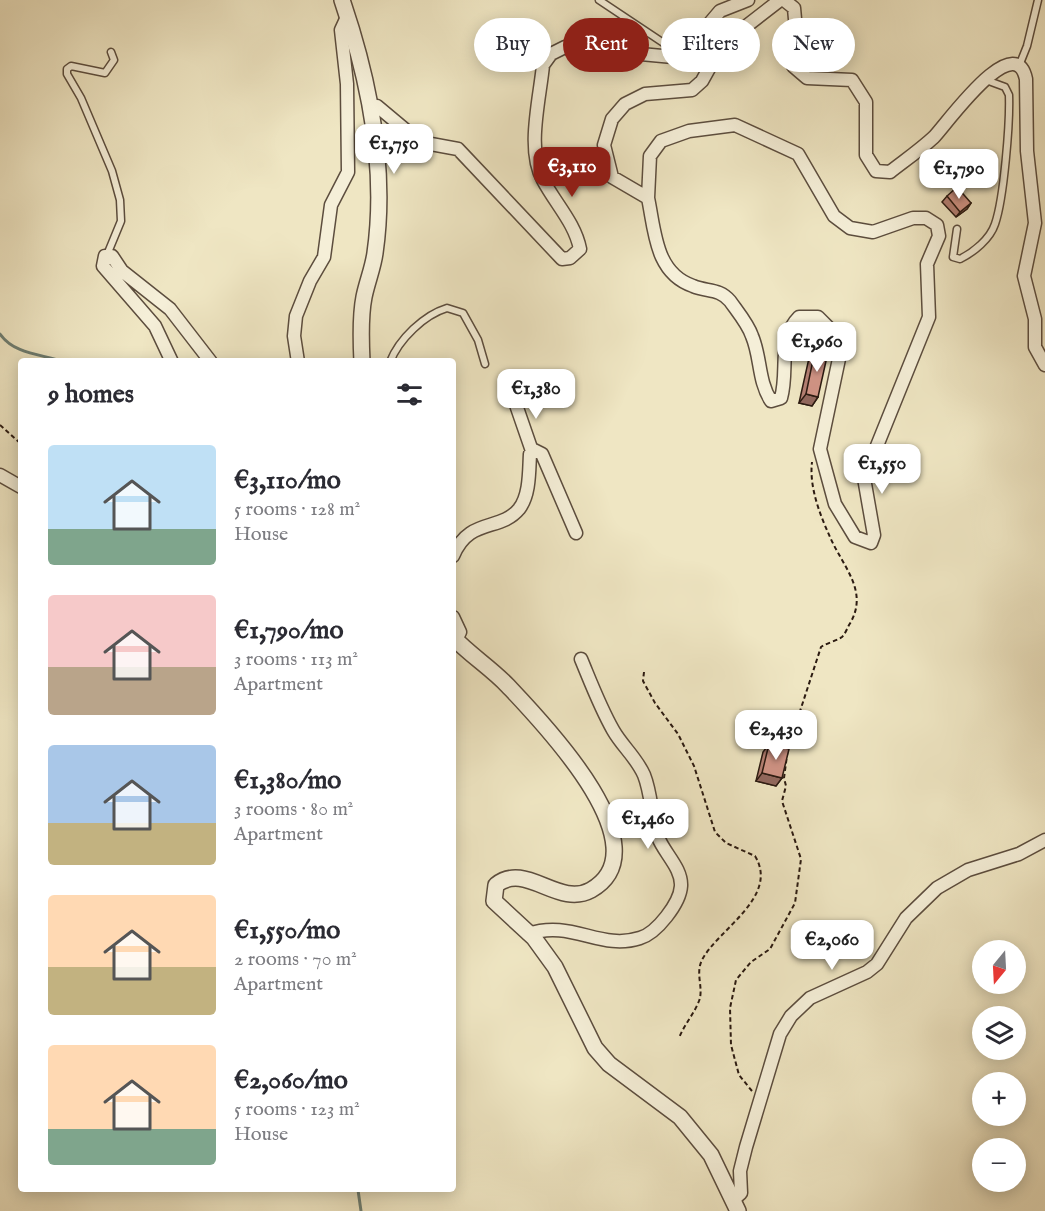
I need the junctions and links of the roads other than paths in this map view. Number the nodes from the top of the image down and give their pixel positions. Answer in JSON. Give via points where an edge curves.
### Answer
{"nodes":[{"id":1,"x":342,"y":0,"type":"edge"},
{"id":2,"x":599,"y":0,"type":"edge"},
{"id":3,"x":748,"y":0,"type":"edge"},
{"id":4,"x":780,"y":0,"type":"edge"},
{"id":5,"x":784,"y":0,"type":"edge"},
{"id":6,"x":1038,"y":0,"type":"edge"},
{"id":7,"x":347,"y":17,"type":"junction"},
{"id":8,"x":714,"y":18,"type":"edge"},
{"id":9,"x":661,"y":41,"type":"edge"},
{"id":10,"x":111,"y":52,"type":"dead end"},
{"id":11,"x":661,"y":56,"type":"edge"},
{"id":12,"x":1018,"y":66,"type":"junction"},
{"id":13,"x":985,"y":79,"type":"junction"},
{"id":14,"x":369,"y":106,"type":"junction"},
{"id":15,"x":648,"y":198,"type":"junction"},
{"id":16,"x":957,"y":229,"type":"dead end"},
{"id":17,"x":107,"y":255,"type":"junction"},
{"id":18,"x":170,"y":358,"type":"edge"},
{"id":19,"x":208,"y":358,"type":"edge"},
{"id":20,"x":297,"y":358,"type":"edge"},
{"id":21,"x":362,"y":358,"type":"edge"},
{"id":22,"x":392,"y":358,"type":"edge"},
{"id":23,"x":485,"y":364,"type":"dead end"},
{"id":24,"x":1045,"y":365,"type":"edge"},
{"id":25,"x":514,"y":399,"type":"dead end"},
{"id":26,"x":532,"y":451,"type":"junction"},
{"id":27,"x":0,"y":475,"type":"edge"},
{"id":28,"x":18,"y":485,"type":"edge"},
{"id":29,"x":576,"y":533,"type":"dead end"},
{"id":30,"x":456,"y":551,"type":"edge"},
{"id":31,"x":456,"y":623,"type":"edge"},
{"id":32,"x":456,"y":637,"type":"edge"},
{"id":33,"x":456,"y":641,"type":"edge"},
{"id":34,"x":581,"y":659,"type":"dead end"},
{"id":35,"x":1045,"y":840,"type":"edge"},
{"id":36,"x":528,"y":934,"type":"junction"},
{"id":37,"x":735,"y":1205,"type":"edge"}],
"edges":[{"from":1,"to":7,"type":"street"},
{"from":2,"to":9,"type":"lane"},
{"from":3,"to":8,"type":"street","via":[[720,11]]},
{"from":4,"to":15,"type":"street","via":[[722,45],[702,81],[692,90],[645,94],[625,105],[612,119],[604,145],[612,177]]},
{"from":5,"to":13,"type":"street","via":[[794,8],[792,66],[807,78],[852,80],[866,102],[866,155],[876,171],[890,172],[934,137]]},
{"from":6,"to":12,"type":"lane"},
{"from":7,"to":14,"type":"street","via":[[358,48]]},
{"from":7,"to":20,"type":"street","via":[[341,30],[347,84],[348,172],[331,205],[324,257],[296,316]]},
{"from":10,"to":17,"type":"lane","via":[[114,60],[105,73],[71,66],[67,69],[112,171],[120,200],[121,221]]},
{"from":11,"to":14,"type":"street","via":[[565,47],[551,54],[543,65],[534,156],[542,178],[577,234],[580,249],[570,258],[562,258],[458,149],[420,142],[377,106]]},
{"from":12,"to":13,"type":"street","via":[[1003,66]]},
{"from":12,"to":24,"type":"street","via":[[1026,79],[1026,151],[1035,223],[1024,276],[1035,319],[1035,347]]},
{"from":13,"to":16,"type":"lane","via":[[1005,87],[1009,95],[995,225],[986,239],[960,260],[953,257]]},
{"from":14,"to":21,"type":"street","via":[[380,195],[375,254],[364,300]]},
{"from":15,"to":15,"type":"street","via":[[660,259],[692,286],[718,291],[729,299],[752,336],[760,375],[771,402],[781,399],[784,389],[786,336],[791,326],[800,317],[818,316],[835,334],[840,354],[820,449],[834,504],[855,537],[871,543],[874,535],[864,478],[929,317],[927,264],[939,236],[937,225],[926,218],[913,218],[873,232],[850,228],[834,216],[798,154],[735,125],[689,131],[661,141],[650,156]]},
{"from":17,"to":18,"type":"street","via":[[103,266],[155,326]]},
{"from":17,"to":19,"type":"street","via":[[170,309]]},
{"from":22,"to":23,"type":"lane","via":[[412,330],[447,308],[463,313]]},
{"from":25,"to":26,"type":"street"},
{"from":26,"to":29,"type":"street","via":[[542,454]]},
{"from":26,"to":30,"type":"street","via":[[519,509],[468,533]]},
{"from":27,"to":28,"type":"street"},
{"from":31,"to":32,"type":"street","via":[[460,632]]},
{"from":33,"to":36,"type":"street","via":[[507,684],[587,780],[609,819],[613,850],[610,868],[604,880],[589,891],[572,895],[556,892],[515,876],[496,885],[494,901]]},
{"from":34,"to":36,"type":"street","via":[[614,732],[645,778],[652,818],[679,874],[680,893],[657,926],[642,938],[604,942],[570,930]]},
{"from":35,"to":37,"type":"street","via":[[1019,854],[968,870],[938,888],[906,918],[877,964],[810,998],[791,1016],[780,1034],[740,1171],[741,1194]]},
{"from":36,"to":37,"type":"street","via":[[555,967],[595,1048],[609,1064],[680,1117],[711,1155]]}]}
